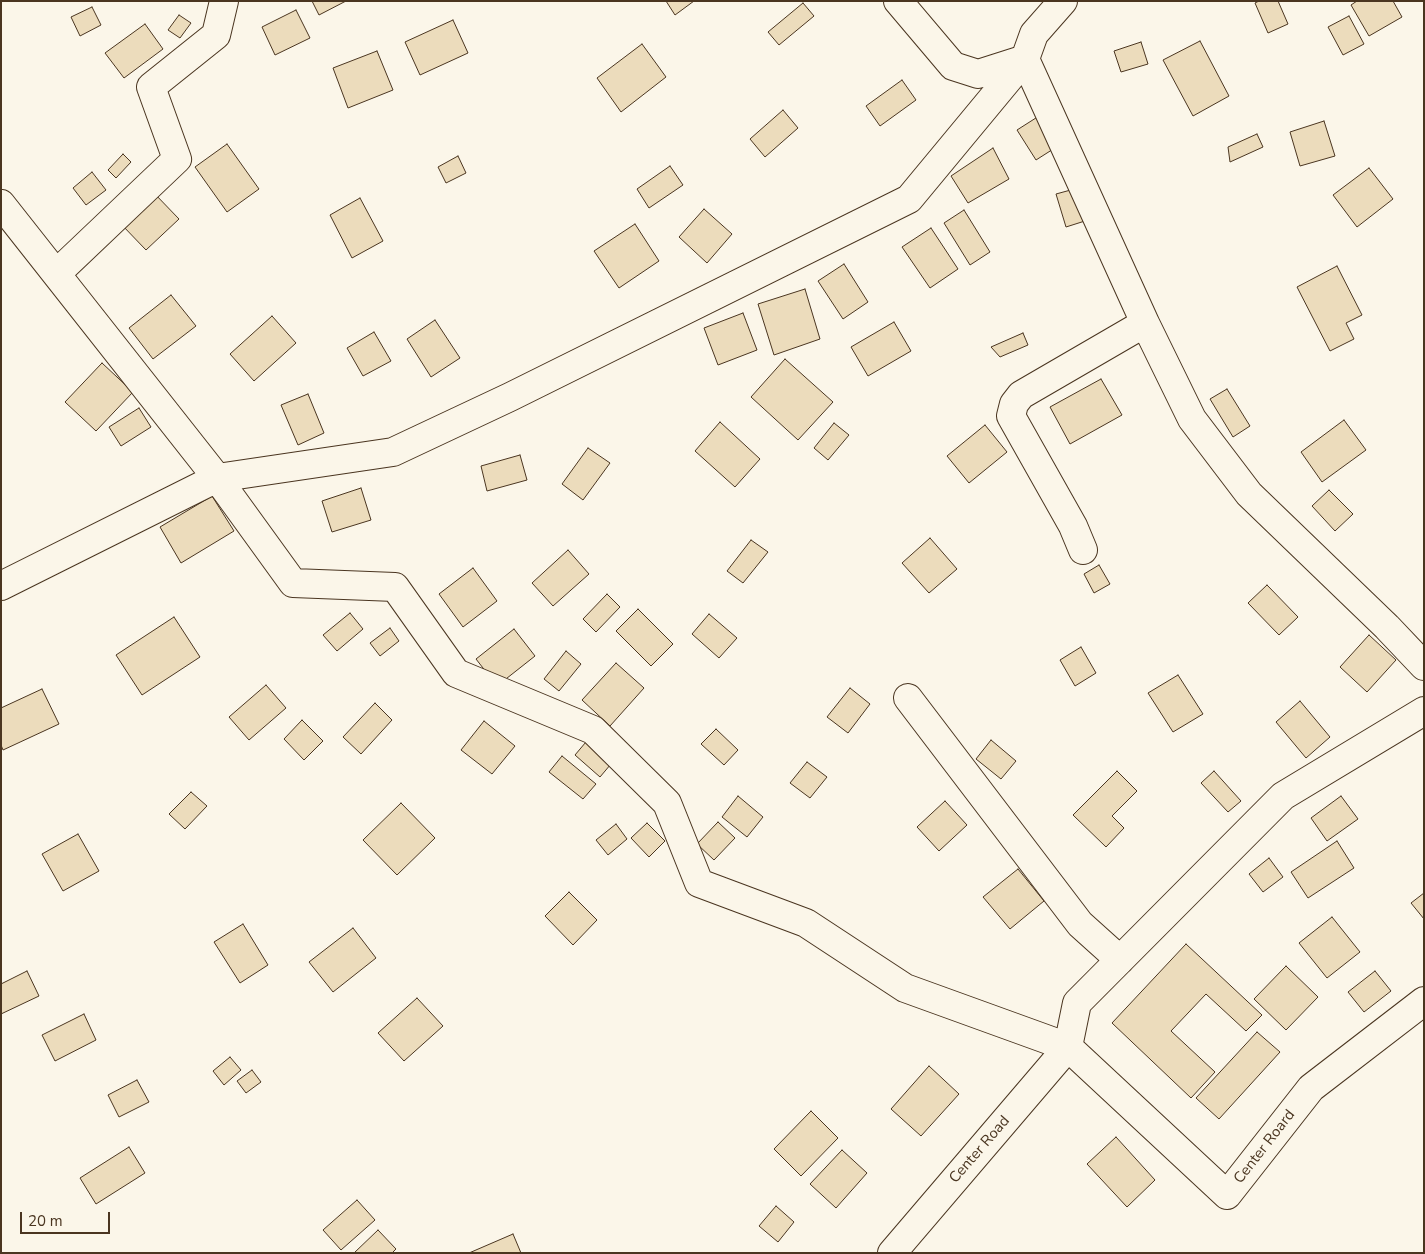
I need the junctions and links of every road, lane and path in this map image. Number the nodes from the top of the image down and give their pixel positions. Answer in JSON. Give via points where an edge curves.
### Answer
{"nodes":[{"id":1,"x":224,"y":1,"type":"edge"},
{"id":2,"x":898,"y":1,"type":"edge"},
{"id":3,"x":1063,"y":1,"type":"edge"},
{"id":4,"x":1025,"y":59,"type":"junction"},
{"id":5,"x":1,"y":204,"type":"edge"},
{"id":6,"x":57,"y":273,"type":"junction"},
{"id":7,"x":1145,"y":323,"type":"junction"},
{"id":8,"x":217,"y":478,"type":"junction"},
{"id":9,"x":1083,"y":550,"type":"dead end"},
{"id":10,"x":1,"y":586,"type":"edge"},
{"id":11,"x":1424,"y":666,"type":"edge"},
{"id":12,"x":908,"y":698,"type":"dead end"},
{"id":13,"x":1424,"y":711,"type":"edge"},
{"id":14,"x":1120,"y":960,"type":"junction"},
{"id":15,"x":1424,"y":1001,"type":"edge"},
{"id":16,"x":1068,"y":1047,"type":"junction"},
{"id":17,"x":892,"y":1253,"type":"edge"}],
"edges":[{"from":1,"to":6,"type":"street","via":[[216,35],[151,87],[177,159]]},
{"from":2,"to":4,"type":"street","via":[[954,66],[978,74]]},
{"from":3,"to":4,"type":"street","via":[[1034,34]]},
{"from":4,"to":7,"type":"street"},
{"from":4,"to":8,"type":"street","via":[[909,199],[393,452]]},
{"from":5,"to":6,"type":"street"},
{"from":6,"to":8,"type":"street"},
{"from":7,"to":9,"type":"street","via":[[1021,395],[1014,404],[1011,416],[1073,526]]},
{"from":7,"to":11,"type":"street","via":[[1192,419],[1249,494]]},
{"from":8,"to":10,"type":"street"},
{"from":8,"to":16,"type":"street","via":[[293,583],[395,587],[456,673],[593,730],[667,802],[699,883],[806,923],[905,988]]},
{"from":12,"to":14,"type":"street","via":[[1080,924]]},
{"from":13,"to":14,"type":"street","via":[[1283,796]]},
{"from":14,"to":16,"type":"street","via":[[1077,1003]]},
{"from":15,"to":16,"type":"street","name":"Center Roard","via":[[1311,1088],[1227,1195]]},
{"from":16,"to":17,"type":"street","name":"Center Road"}]}
